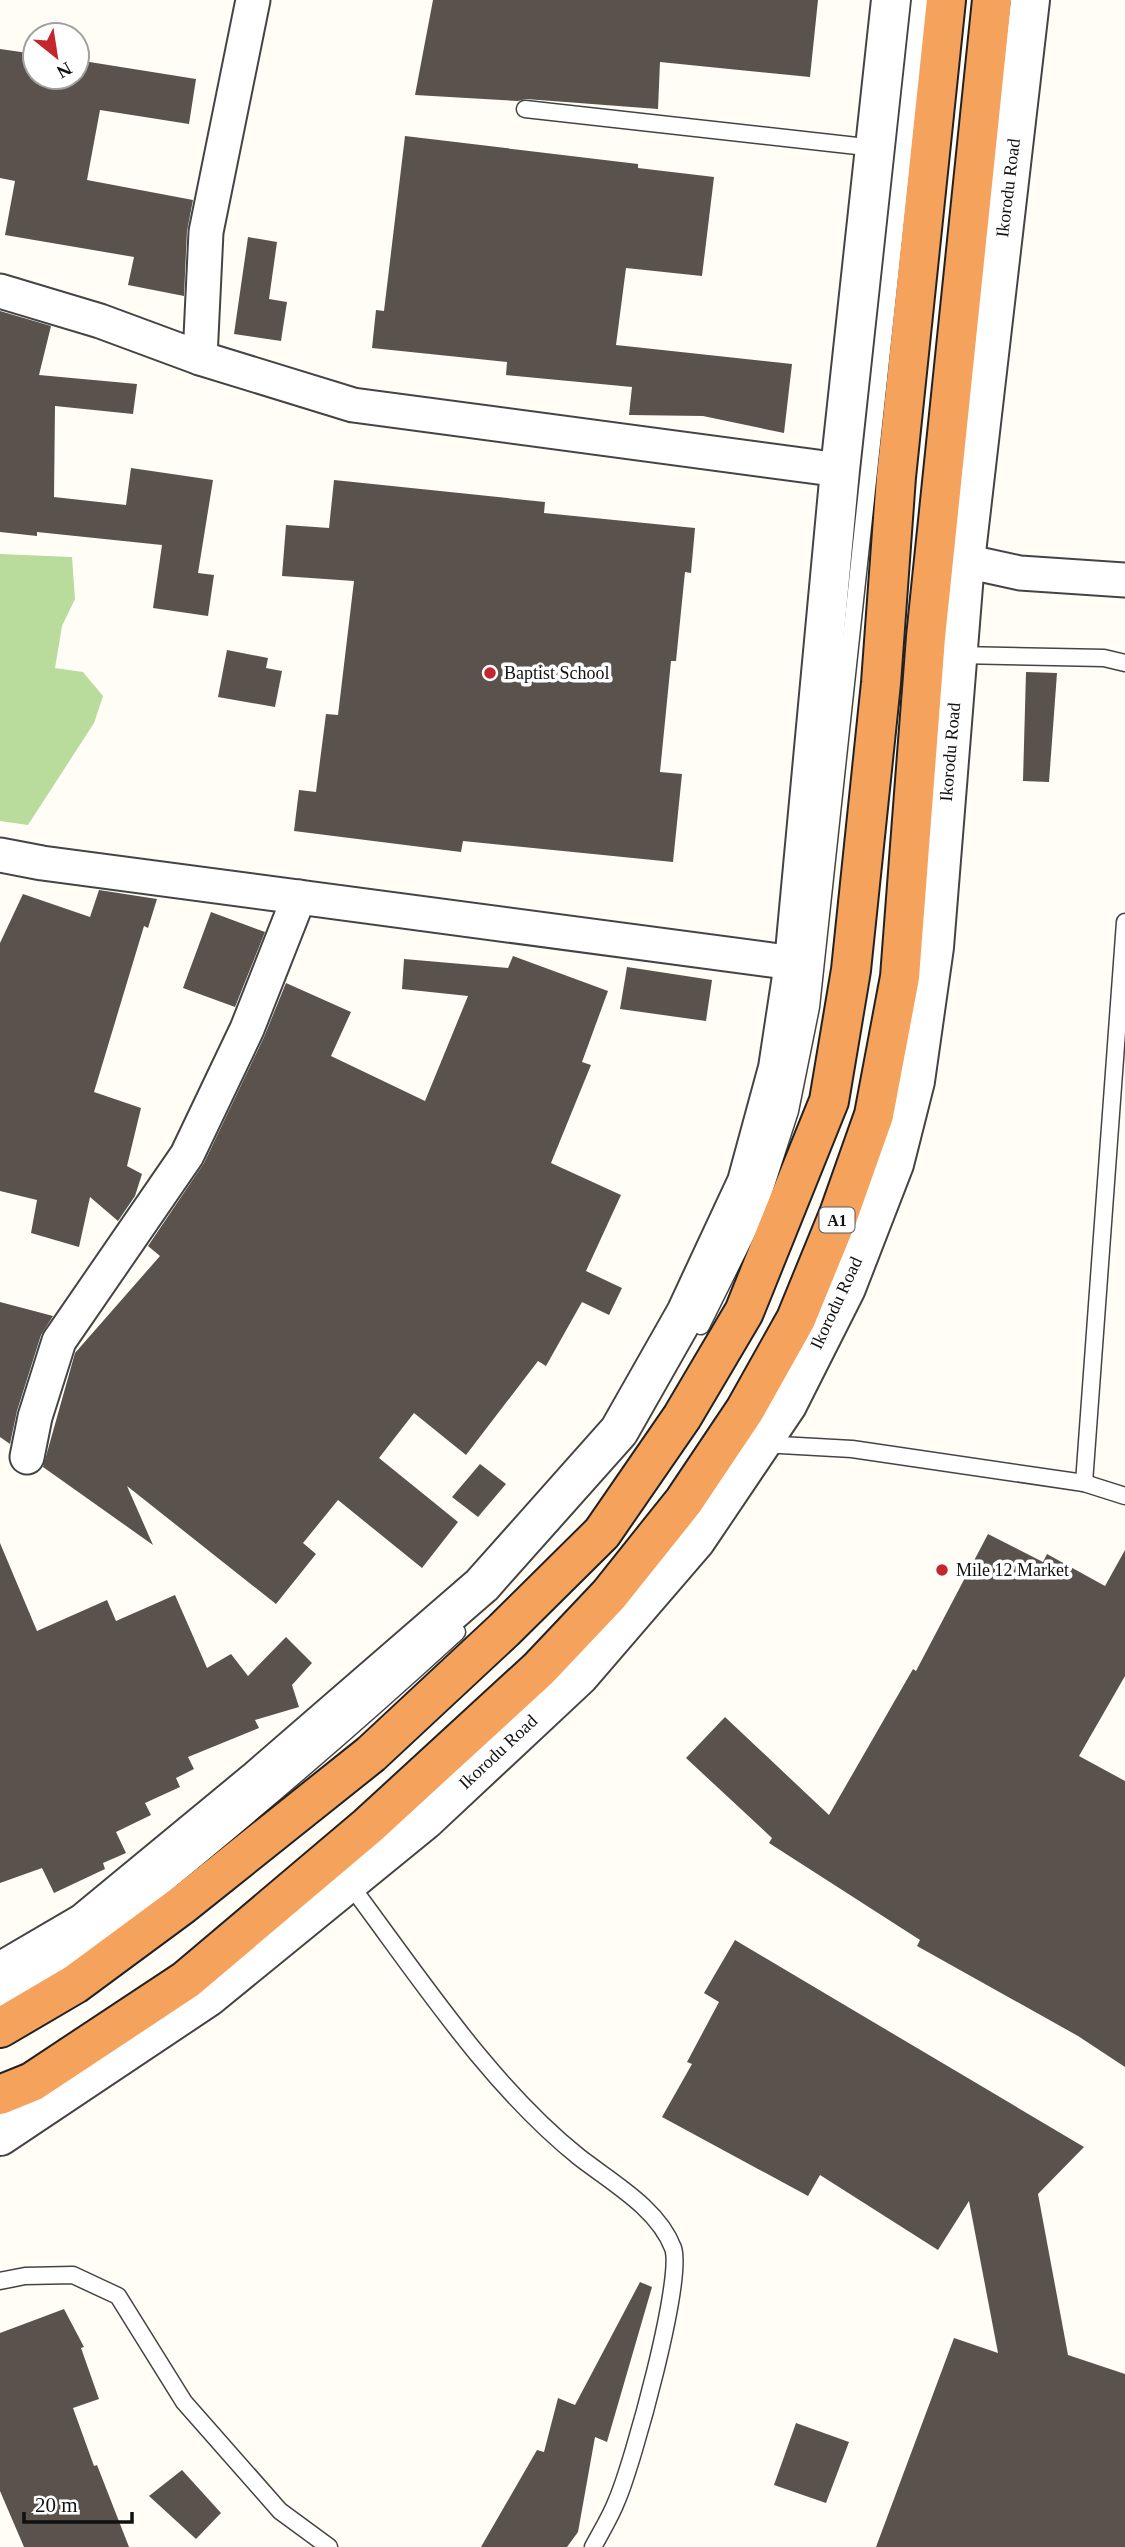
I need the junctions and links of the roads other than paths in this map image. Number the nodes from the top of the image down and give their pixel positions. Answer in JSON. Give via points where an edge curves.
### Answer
{"nodes":[{"id":1,"x":253,"y":0,"type":"edge"},
{"id":2,"x":891,"y":0,"type":"edge"},
{"id":3,"x":920,"y":0,"type":"edge"},
{"id":4,"x":946,"y":0,"type":"edge"},
{"id":5,"x":992,"y":0,"type":"edge"},
{"id":6,"x":1030,"y":0,"type":"edge"},
{"id":7,"x":525,"y":109,"type":"dead end"},
{"id":8,"x":903,"y":147,"type":"junction"},
{"id":9,"x":0,"y":291,"type":"edge"},
{"id":10,"x":200,"y":358,"type":"junction"},
{"id":11,"x":841,"y":470,"type":"junction"},
{"id":12,"x":965,"y":561,"type":"junction"},
{"id":13,"x":1125,"y":580,"type":"edge"},
{"id":14,"x":958,"y":655,"type":"junction"},
{"id":15,"x":1125,"y":663,"type":"edge"},
{"id":16,"x":0,"y":855,"type":"edge"},
{"id":17,"x":299,"y":897,"type":"junction"},
{"id":18,"x":1125,"y":922,"type":"edge"},
{"id":19,"x":794,"y":963,"type":"junction"},
{"id":20,"x":694,"y":1337,"type":"dead end"},
{"id":21,"x":673,"y":1370,"type":"dead end"},
{"id":22,"x":762,"y":1444,"type":"junction"},
{"id":23,"x":27,"y":1457,"type":"dead end"},
{"id":24,"x":618,"y":1459,"type":"dead end"},
{"id":25,"x":1084,"y":1483,"type":"junction"},
{"id":26,"x":1125,"y":1496,"type":"edge"},
{"id":27,"x":468,"y":1622,"type":"dead end"},
{"id":28,"x":348,"y":1882,"type":"junction"},
{"id":29,"x":0,"y":1972,"type":"edge"},
{"id":30,"x":0,"y":1999,"type":"edge"},
{"id":31,"x":0,"y":2028,"type":"edge"},
{"id":32,"x":0,"y":2095,"type":"edge"},
{"id":33,"x":0,"y":2136,"type":"edge"},
{"id":34,"x":0,"y":2281,"type":"edge"},
{"id":35,"x":329,"y":2547,"type":"edge"},
{"id":36,"x":593,"y":2547,"type":"edge"}],
"edges":[{"from":1,"to":10,"type":"street","via":[[206,232]]},
{"from":2,"to":8,"type":"street"},
{"from":3,"to":8,"type":"lane"},
{"from":4,"to":8,"type":"highway"},
{"from":5,"to":32,"type":"highway","name":"Ikorodu Road","number":"A1","via":[[926,637],[900,977],[874,1115],[796,1319],[746,1410],[684,1501],[609,1595],[539,1669],[368,1826],[186,1980],[32,2082]]},
{"from":6,"to":12,"type":"street","name":"Ikorodu Road"},
{"from":7,"to":8,"type":"lane"},
{"from":8,"to":11,"type":"street"},
{"from":8,"to":20,"type":"lane","via":[[811,1007],[790,1111],[757,1213]]},
{"from":8,"to":31,"type":"highway","via":[[896,477],[881,683],[851,970],[829,1101],[744,1312],[682,1417],[602,1533],[504,1630],[371,1754],[182,1905],[75,1984]]},
{"from":9,"to":10,"type":"street"},
{"from":10,"to":11,"type":"street","via":[[353,405]]},
{"from":11,"to":19,"type":"street"},
{"from":12,"to":13,"type":"street","via":[[1020,573]]},
{"from":12,"to":14,"type":"street","name":"Ikorodu Road"},
{"from":14,"to":15,"type":"lane","via":[[1104,658]]},
{"from":14,"to":22,"type":"street","name":"Ikorodu Road","via":[[934,947],[915,1081],[897,1153],[846,1288],[787,1405]]},
{"from":16,"to":17,"type":"street"},
{"from":17,"to":19,"type":"street"},
{"from":17,"to":23,"type":"street","via":[[247,1028],[187,1155],[59,1341]]},
{"from":18,"to":25,"type":"lane"},
{"from":19,"to":29,"type":"street","via":[[778,1068],[747,1182],[686,1312],[619,1431],[472,1594],[256,1782],[84,1923]]},
{"from":21,"to":24,"type":"lane"},
{"from":22,"to":25,"type":"lane","via":[[852,1449]]},
{"from":22,"to":28,"type":"street","name":"Ikorodu Road","via":[[696,1540],[579,1676],[425,1820]]},
{"from":25,"to":26,"type":"lane"},
{"from":27,"to":30,"type":"lane","via":[[338,1741],[148,1899],[23,1988]]},
{"from":28,"to":33,"type":"street","name":"Ikorodu Road","via":[[208,1997]]},
{"from":28,"to":36,"type":"lane","via":[[442,2008],[539,2124],[658,2221],[674,2250],[669,2313],[656,2367],[618,2500]]},
{"from":34,"to":35,"type":"lane","via":[[73,2275],[118,2296],[184,2402],[280,2511]]}]}
